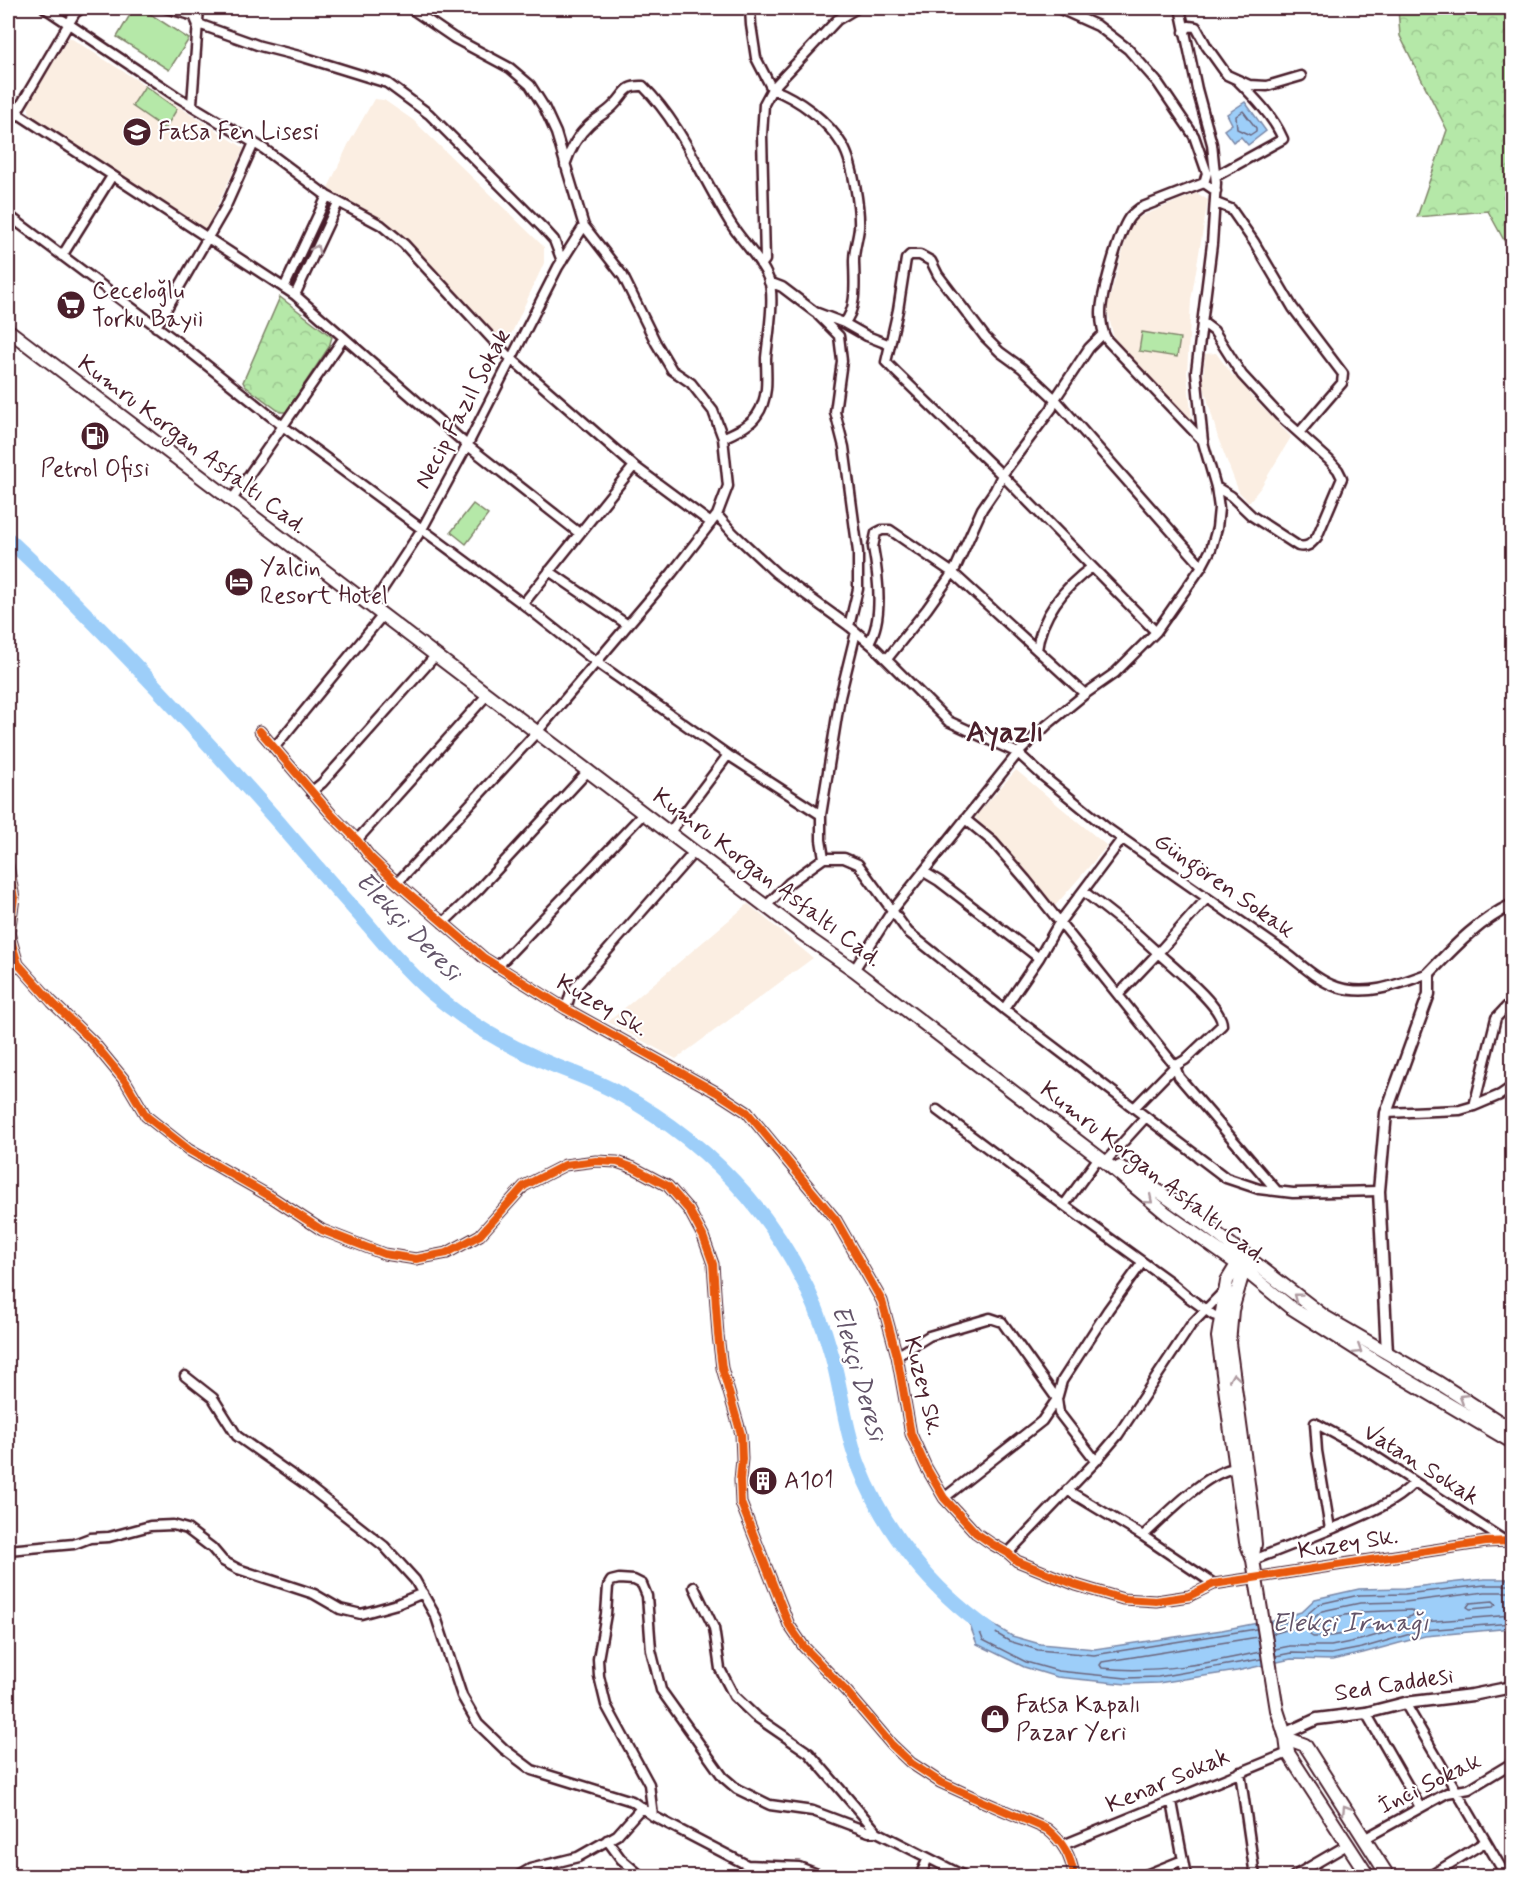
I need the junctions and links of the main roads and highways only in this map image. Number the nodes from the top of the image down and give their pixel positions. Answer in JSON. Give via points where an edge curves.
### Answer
{"nodes":[{"id":1,"x":8,"y":330,"type":"edge"},
{"id":2,"x":1244,"y":1261,"type":"junction"},
{"id":3,"x":1225,"y":1319,"type":"junction"},
{"id":4,"x":1512,"y":1430,"type":"edge"},
{"id":5,"x":1512,"y":1442,"type":"edge"},
{"id":6,"x":1247,"y":1514,"type":"junction"},
{"id":7,"x":1252,"y":1560,"type":"junction"},
{"id":8,"x":1285,"y":1736,"type":"junction"},
{"id":9,"x":1368,"y":1876,"type":"edge"},
{"id":10,"x":1388,"y":1876,"type":"edge"}],
"edges":[{"from":1,"to":2,"type":"main road","name":"Kumru Korgan Asfaltı Cad.","via":[[854,970],[1167,1214]]},
{"from":2,"to":3,"type":"main road","via":[[1234,1302]]},
{"from":2,"to":3,"type":"main road","via":[[1227,1281]]},
{"from":4,"to":2,"type":"main road","one_way":true,"via":[[1325,1317]]},
{"from":2,"to":5,"type":"main road","name":"Kumru Korgan Asfaltı Cad.","one_way":true,"via":[[1290,1307]]},
{"from":3,"to":6,"type":"main road","via":[[1218,1338]]},
{"from":6,"to":7,"type":"main road","via":[[1246,1542]]},
{"from":6,"to":7,"type":"main road","via":[[1255,1544]]},
{"from":7,"to":8,"type":"main road","via":[[1277,1710]]},
{"from":8,"to":9,"type":"main road","via":[[1288,1753]]},
{"from":10,"to":8,"type":"main road","one_way":true,"via":[[1305,1745]]}]}
